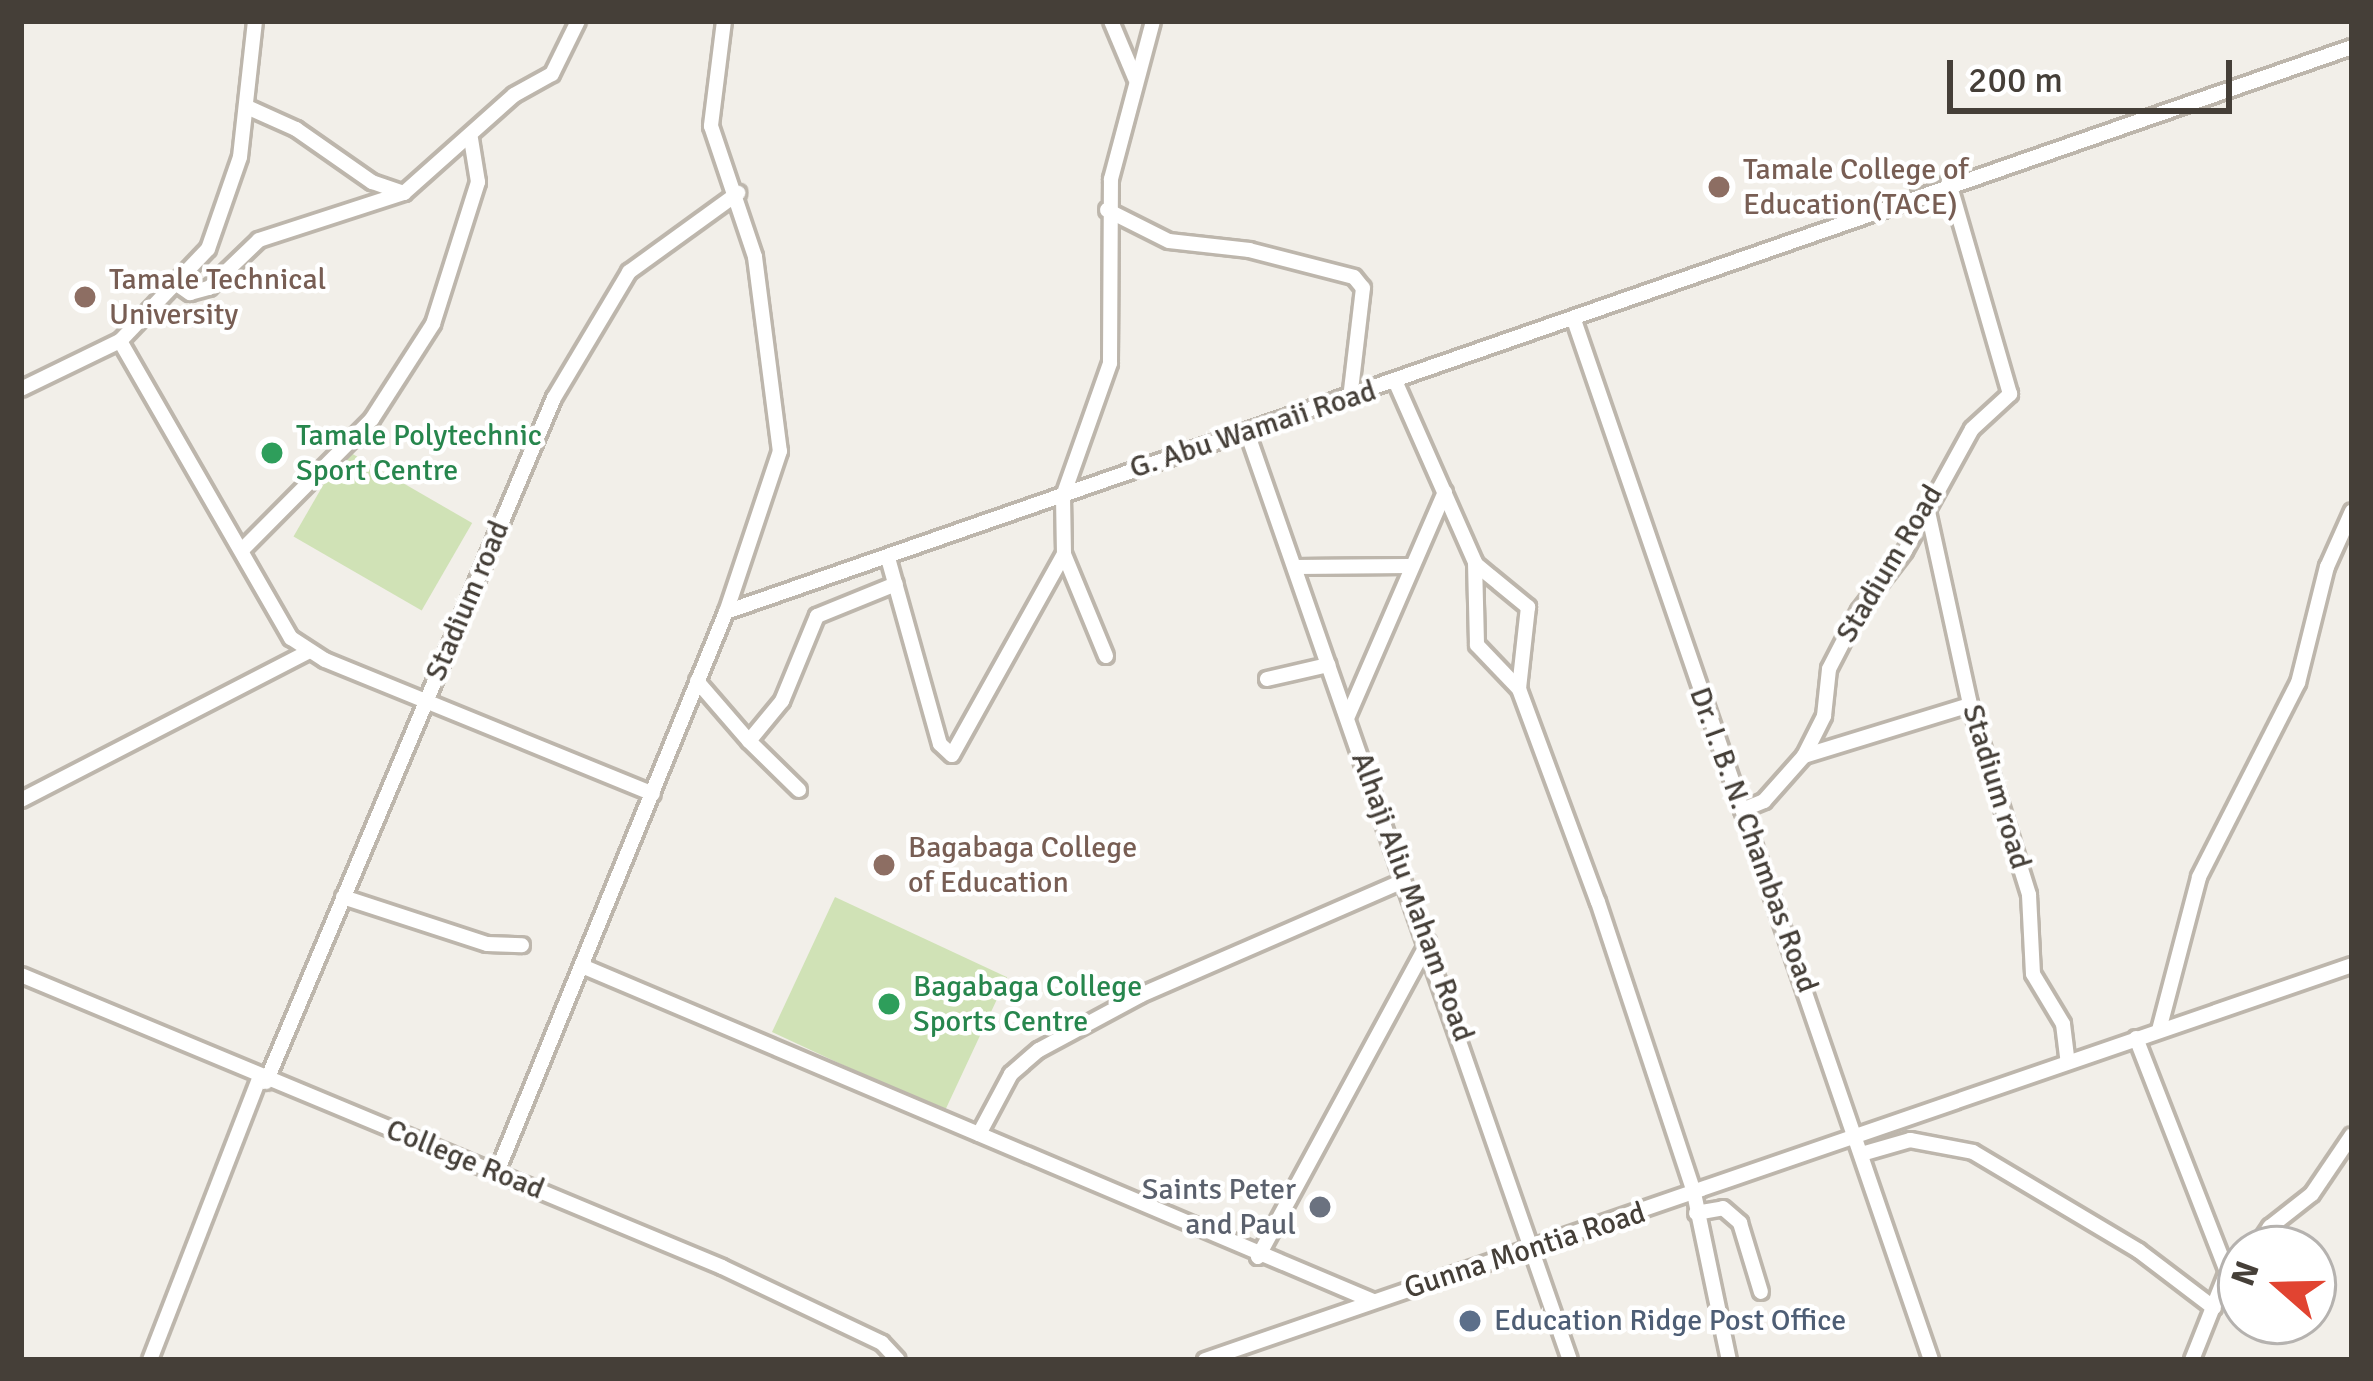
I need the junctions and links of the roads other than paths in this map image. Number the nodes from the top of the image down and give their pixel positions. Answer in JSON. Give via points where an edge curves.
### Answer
{"nodes":[{"id":1,"x":255,"y":21,"type":"edge"},
{"id":2,"x":578,"y":21,"type":"edge"},
{"id":3,"x":724,"y":21,"type":"edge"},
{"id":4,"x":1111,"y":21,"type":"edge"},
{"id":5,"x":1153,"y":21,"type":"edge"},
{"id":6,"x":2352,"y":47,"type":"edge"},
{"id":7,"x":1135,"y":78,"type":"junction"},
{"id":8,"x":247,"y":106,"type":"junction"},
{"id":9,"x":471,"y":140,"type":"junction"},
{"id":10,"x":1949,"y":182,"type":"junction"},
{"id":11,"x":404,"y":193,"type":"junction"},
{"id":12,"x":738,"y":193,"type":"junction"},
{"id":13,"x":1107,"y":210,"type":"junction"},
{"id":14,"x":177,"y":284,"type":"junction"},
{"id":15,"x":1574,"y":320,"type":"junction"},
{"id":16,"x":120,"y":341,"type":"junction"},
{"id":17,"x":1396,"y":383,"type":"junction"},
{"id":18,"x":21,"y":389,"type":"edge"},
{"id":19,"x":1350,"y":400,"type":"junction"},
{"id":20,"x":1248,"y":435,"type":"junction"},
{"id":21,"x":1445,"y":492,"type":"junction"},
{"id":22,"x":1063,"y":496,"type":"junction"},
{"id":23,"x":1927,"y":507,"type":"junction"},
{"id":24,"x":2352,"y":511,"type":"edge"},
{"id":25,"x":243,"y":549,"type":"junction"},
{"id":26,"x":1064,"y":554,"type":"junction"},
{"id":27,"x":887,"y":558,"type":"junction"},
{"id":28,"x":1474,"y":562,"type":"junction"},
{"id":29,"x":1409,"y":566,"type":"junction"},
{"id":30,"x":1296,"y":567,"type":"junction"},
{"id":31,"x":896,"y":584,"type":"junction"},
{"id":32,"x":726,"y":612,"type":"junction"},
{"id":33,"x":308,"y":652,"type":"junction"},
{"id":34,"x":1106,"y":656,"type":"dead end"},
{"id":35,"x":1328,"y":665,"type":"junction"},
{"id":36,"x":1267,"y":679,"type":"dead end"},
{"id":37,"x":697,"y":681,"type":"junction"},
{"id":38,"x":1519,"y":688,"type":"junction"},
{"id":39,"x":426,"y":700,"type":"junction"},
{"id":40,"x":1970,"y":705,"type":"junction"},
{"id":41,"x":1348,"y":716,"type":"junction"},
{"id":42,"x":748,"y":741,"type":"junction"},
{"id":43,"x":1804,"y":756,"type":"junction"},
{"id":44,"x":799,"y":790,"type":"dead end"},
{"id":45,"x":653,"y":794,"type":"junction"},
{"id":46,"x":21,"y":800,"type":"edge"},
{"id":47,"x":1742,"y":810,"type":"junction"},
{"id":48,"x":1402,"y":881,"type":"junction"},
{"id":49,"x":344,"y":898,"type":"junction"},
{"id":50,"x":1428,"y":942,"type":"junction"},
{"id":51,"x":521,"y":945,"type":"dead end"},
{"id":52,"x":582,"y":965,"type":"junction"},
{"id":53,"x":2352,"y":965,"type":"edge"},
{"id":54,"x":21,"y":975,"type":"edge"},
{"id":55,"x":2158,"y":1030,"type":"junction"},
{"id":56,"x":2136,"y":1038,"type":"junction"},
{"id":57,"x":2068,"y":1062,"type":"junction"},
{"id":58,"x":263,"y":1081,"type":"junction"},
{"id":59,"x":1858,"y":1133,"type":"junction"},
{"id":60,"x":979,"y":1134,"type":"junction"},
{"id":61,"x":2352,"y":1135,"type":"edge"},
{"id":62,"x":1865,"y":1153,"type":"junction"},
{"id":63,"x":497,"y":1172,"type":"junction"},
{"id":64,"x":1694,"y":1193,"type":"junction"},
{"id":65,"x":1696,"y":1213,"type":"junction"},
{"id":66,"x":2280,"y":1225,"type":"edge"},
{"id":67,"x":2217,"y":1246,"type":"edge"},
{"id":68,"x":1531,"y":1253,"type":"junction"},
{"id":69,"x":1258,"y":1257,"type":"junction"},
{"id":70,"x":1761,"y":1292,"type":"dead end"},
{"id":71,"x":1372,"y":1300,"type":"junction"},
{"id":72,"x":2217,"y":1300,"type":"edge"},
{"id":73,"x":2214,"y":1308,"type":"junction"},
{"id":74,"x":150,"y":1360,"type":"edge"},
{"id":75,"x":898,"y":1360,"type":"edge"},
{"id":76,"x":1205,"y":1360,"type":"edge"},
{"id":77,"x":1570,"y":1360,"type":"edge"},
{"id":78,"x":1729,"y":1360,"type":"edge"},
{"id":79,"x":1931,"y":1360,"type":"edge"},
{"id":80,"x":2192,"y":1360,"type":"edge"}],
"edges":[{"from":1,"to":8,"type":"street"},
{"from":2,"to":9,"type":"street","via":[[561,64],[514,95]]},
{"from":3,"to":12,"type":"street","via":[[711,126]]},
{"from":4,"to":7,"type":"street"},
{"from":5,"to":7,"type":"street"},
{"from":6,"to":10,"type":"street","name":"G. Abu Wamaii Road"},
{"from":7,"to":13,"type":"street"},
{"from":8,"to":11,"type":"street"},
{"from":8,"to":14,"type":"street","via":[[223,218]]},
{"from":9,"to":11,"type":"street"},
{"from":9,"to":25,"type":"street","via":[[478,182],[440,311],[371,418]]},
{"from":10,"to":15,"type":"street","name":"G. Abu Wamaii Road"},
{"from":10,"to":23,"type":"street","name":"Stadium Road","via":[[2010,390],[1972,429]]},
{"from":11,"to":14,"type":"street","via":[[259,240],[209,288],[190,293]]},
{"from":12,"to":32,"type":"street","via":[[755,257],[780,451]]},
{"from":12,"to":39,"type":"street","name":"Stadium road","via":[[629,272],[554,398]]},
{"from":13,"to":19,"type":"street","via":[[1169,242],[1249,250],[1354,277],[1363,288]]},
{"from":13,"to":22,"type":"street","via":[[1115,332]]},
{"from":14,"to":16,"type":"street"},
{"from":15,"to":17,"type":"street","name":"G. Abu Wamaii Road"},
{"from":15,"to":47,"type":"street","name":"Dr. I. B. N. Chambas Road"},
{"from":16,"to":18,"type":"street"},
{"from":16,"to":25,"type":"street"},
{"from":17,"to":19,"type":"street","name":"G. Abu Wamaii Road"},
{"from":17,"to":21,"type":"street"},
{"from":19,"to":20,"type":"street","name":"G. Abu Wamaii Road"},
{"from":20,"to":22,"type":"street","name":"G. Abu Wamaii Road"},
{"from":20,"to":30,"type":"street","name":"Alhaji Aliu Maham Road"},
{"from":21,"to":28,"type":"street"},
{"from":21,"to":29,"type":"street"},
{"from":22,"to":26,"type":"street"},
{"from":22,"to":27,"type":"street","name":"G. Abu Wamaii Road"},
{"from":23,"to":40,"type":"street","name":"Stadium road"},
{"from":23,"to":43,"type":"street","name":"Stadium Road","via":[[1829,669],[1824,716]]},
{"from":24,"to":55,"type":"street","via":[[2327,567],[2298,682],[2199,877]]},
{"from":25,"to":33,"type":"street","via":[[274,614]]},
{"from":26,"to":31,"type":"street","via":[[952,755],[940,744]]},
{"from":26,"to":34,"type":"street"},
{"from":27,"to":31,"type":"street"},
{"from":27,"to":32,"type":"street","name":"G. Abu Wamaii Road"},
{"from":28,"to":38,"type":"street","via":[[1477,645]]},
{"from":28,"to":38,"type":"street","via":[[1528,607]]},
{"from":29,"to":30,"type":"street"},
{"from":29,"to":41,"type":"street"},
{"from":30,"to":35,"type":"street","name":"Alhaji Aliu Maham Road"},
{"from":31,"to":42,"type":"street","via":[[817,616],[782,700]]},
{"from":32,"to":37,"type":"street"},
{"from":33,"to":39,"type":"street"},
{"from":33,"to":46,"type":"street"},
{"from":35,"to":36,"type":"street"},
{"from":35,"to":41,"type":"street","name":"Alhaji Aliu Maham Road"},
{"from":37,"to":42,"type":"street"},
{"from":37,"to":45,"type":"street"},
{"from":38,"to":64,"type":"street"},
{"from":39,"to":45,"type":"street"},
{"from":39,"to":49,"type":"street","name":"Stadium road"},
{"from":40,"to":43,"type":"street"},
{"from":40,"to":57,"type":"street","name":"Stadium road","via":[[2029,895],[2033,974],[2063,1024]]},
{"from":41,"to":48,"type":"street","name":"Alhaji Aliu Maham Road"},
{"from":42,"to":44,"type":"street"},
{"from":43,"to":47,"type":"street","via":[[1764,801]]},
{"from":45,"to":52,"type":"street"},
{"from":47,"to":59,"type":"street","name":"Dr. I. B. N. Chambas Road"},
{"from":48,"to":50,"type":"street","name":"Alhaji Aliu Maham Road"},
{"from":48,"to":60,"type":"street","via":[[1141,994],[1039,1050],[1011,1074]]},
{"from":49,"to":51,"type":"street","via":[[487,944]]},
{"from":49,"to":58,"type":"street","name":"Stadium road"},
{"from":50,"to":68,"type":"street","name":"Alhaji Aliu Maham Road"},
{"from":50,"to":69,"type":"street"},
{"from":52,"to":60,"type":"street","name":"Gunna Montia Road"},
{"from":52,"to":63,"type":"street"},
{"from":53,"to":55,"type":"street","name":"Gunna Montia Road"},
{"from":54,"to":58,"type":"street","name":"College Road"},
{"from":55,"to":56,"type":"street","name":"Gunna Montia Road"},
{"from":56,"to":57,"type":"street","name":"Gunna Montia Road"},
{"from":56,"to":67,"type":"street"},
{"from":57,"to":59,"type":"street","name":"Gunna Montia Road"},
{"from":58,"to":63,"type":"street","name":"College Road"},
{"from":58,"to":74,"type":"street","name":"Stadium road"},
{"from":59,"to":62,"type":"street","name":"Dr. I. B. N. Chambas Road"},
{"from":59,"to":64,"type":"street","name":"Gunna Montia Road"},
{"from":60,"to":69,"type":"street","name":"Gunna Montia Road"},
{"from":61,"to":66,"type":"street"},
{"from":62,"to":73,"type":"street","via":[[1910,1140],[1973,1152],[2139,1251]]},
{"from":62,"to":79,"type":"street","name":"Dr. I. B. N. Chambas Road"},
{"from":63,"to":75,"type":"street","name":"College Road","via":[[805,1305]]},
{"from":64,"to":65,"type":"street"},
{"from":64,"to":68,"type":"street","name":"Gunna Montia Road"},
{"from":65,"to":70,"type":"street","via":[[1723,1208],[1740,1223]]},
{"from":65,"to":78,"type":"street"},
{"from":68,"to":71,"type":"street","name":"Gunna Montia Road"},
{"from":68,"to":77,"type":"street","name":"Alhaji Aliu Maham Road"},
{"from":69,"to":71,"type":"street","name":"Gunna Montia Road"},
{"from":71,"to":76,"type":"street"},
{"from":72,"to":73,"type":"street"},
{"from":73,"to":80,"type":"street"}]}
